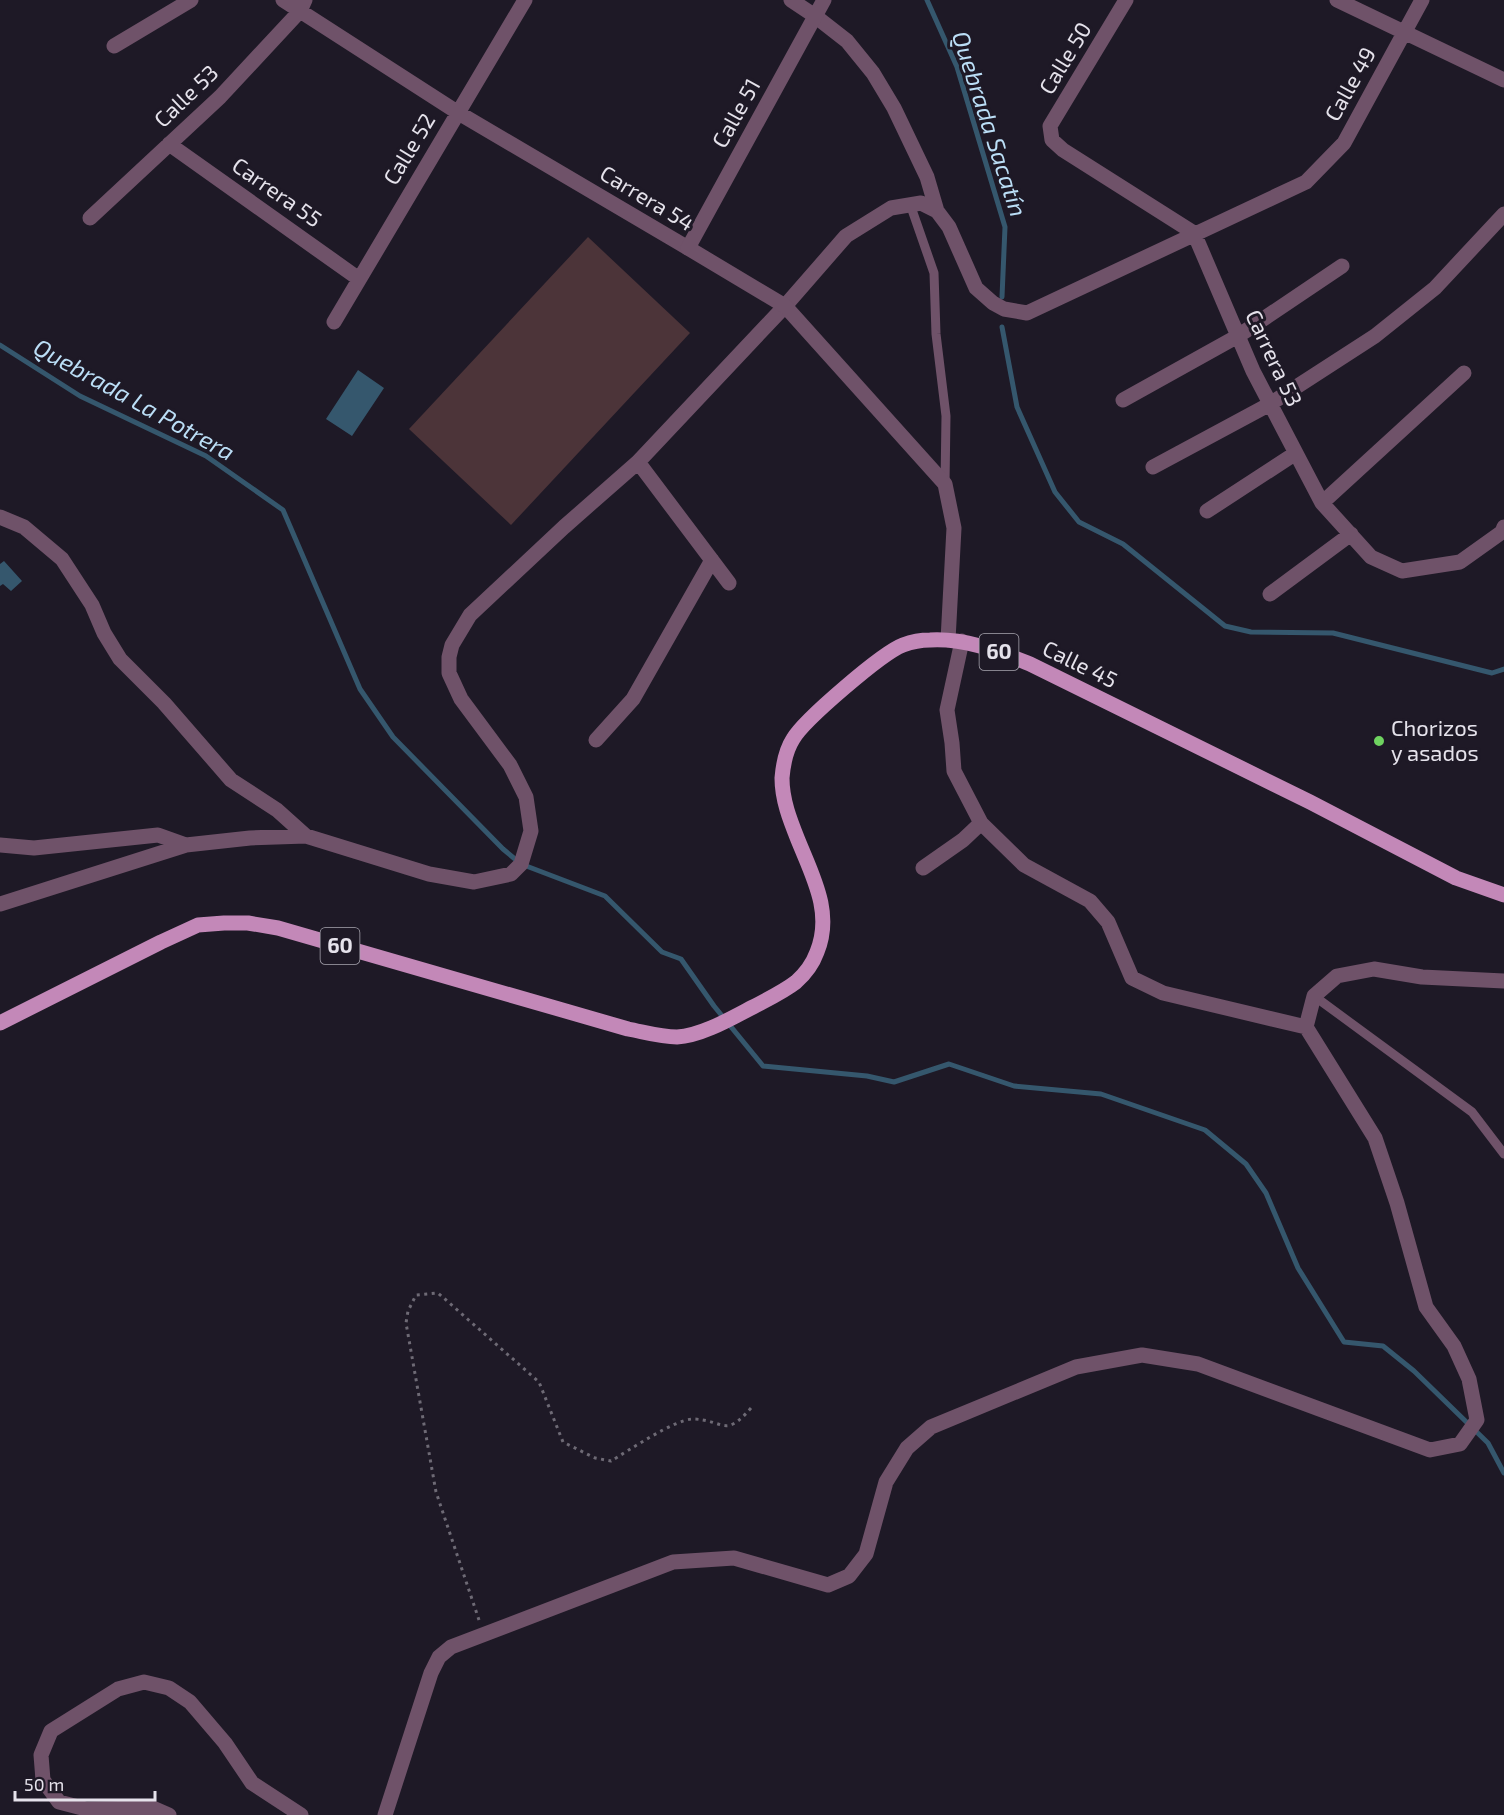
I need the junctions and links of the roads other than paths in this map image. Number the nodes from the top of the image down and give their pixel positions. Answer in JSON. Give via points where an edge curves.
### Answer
{"nodes":[{"id":1,"x":191,"y":0,"type":"edge"},
{"id":2,"x":283,"y":0,"type":"edge"},
{"id":3,"x":525,"y":0,"type":"edge"},
{"id":4,"x":791,"y":0,"type":"edge"},
{"id":5,"x":824,"y":0,"type":"edge"},
{"id":6,"x":1126,"y":0,"type":"edge"},
{"id":7,"x":1337,"y":0,"type":"edge"},
{"id":8,"x":1422,"y":0,"type":"edge"},
{"id":9,"x":303,"y":5,"type":"edge"},
{"id":10,"x":815,"y":16,"type":"junction"},
{"id":11,"x":1403,"y":32,"type":"junction"},
{"id":12,"x":114,"y":46,"type":"dead end"},
{"id":13,"x":1504,"y":80,"type":"edge"},
{"id":14,"x":457,"y":112,"type":"junction"},
{"id":15,"x":169,"y":144,"type":"junction"},
{"id":16,"x":910,"y":204,"type":"junction"},
{"id":17,"x":937,"y":211,"type":"junction"},
{"id":18,"x":1504,"y":214,"type":"edge"},
{"id":19,"x":90,"y":218,"type":"dead end"},
{"id":20,"x":1194,"y":233,"type":"junction"},
{"id":21,"x":688,"y":248,"type":"junction"},
{"id":22,"x":1342,"y":266,"type":"dead end"},
{"id":23,"x":359,"y":279,"type":"junction"},
{"id":24,"x":785,"y":306,"type":"junction"},
{"id":25,"x":334,"y":322,"type":"dead end"},
{"id":26,"x":1238,"y":336,"type":"junction"},
{"id":27,"x":1464,"y":373,"type":"dead end"},
{"id":28,"x":1123,"y":400,"type":"dead end"},
{"id":29,"x":1270,"y":404,"type":"junction"},
{"id":30,"x":1296,"y":453,"type":"junction"},
{"id":31,"x":638,"y":462,"type":"junction"},
{"id":32,"x":1153,"y":467,"type":"dead end"},
{"id":33,"x":945,"y":484,"type":"junction"},
{"id":34,"x":1322,"y":503,"type":"junction"},
{"id":35,"x":1207,"y":511,"type":"dead end"},
{"id":36,"x":0,"y":517,"type":"edge"},
{"id":37,"x":1504,"y":527,"type":"edge"},
{"id":38,"x":1350,"y":534,"type":"junction"},
{"id":39,"x":712,"y":560,"type":"junction"},
{"id":40,"x":729,"y":583,"type":"dead end"},
{"id":41,"x":1270,"y":594,"type":"dead end"},
{"id":42,"x":955,"y":640,"type":"junction"},
{"id":43,"x":596,"y":740,"type":"dead end"},
{"id":44,"x":981,"y":823,"type":"junction"},
{"id":45,"x":306,"y":836,"type":"junction"},
{"id":46,"x":0,"y":845,"type":"edge"},
{"id":47,"x":186,"y":845,"type":"junction"},
{"id":48,"x":924,"y":868,"type":"dead end"},
{"id":49,"x":1504,"y":895,"type":"edge"},
{"id":50,"x":0,"y":904,"type":"edge"},
{"id":51,"x":1504,"y":981,"type":"edge"},
{"id":52,"x":1314,"y":996,"type":"junction"},
{"id":53,"x":0,"y":1023,"type":"edge"},
{"id":54,"x":1306,"y":1027,"type":"junction"},
{"id":55,"x":1504,"y":1154,"type":"edge"},
{"id":56,"x":170,"y":1815,"type":"edge"},
{"id":57,"x":301,"y":1815,"type":"edge"},
{"id":58,"x":386,"y":1815,"type":"edge"}],
"edges":[{"from":1,"to":12,"type":"street"},
{"from":2,"to":9,"type":"street","name":"Carrera 54"},
{"from":3,"to":14,"type":"street","name":"Calle 52"},
{"from":4,"to":10,"type":"street"},
{"from":5,"to":10,"type":"street","name":"Calle 51"},
{"from":6,"to":20,"type":"street","name":"Calle 50","via":[[1050,126],[1052,140]]},
{"from":7,"to":11,"type":"street"},
{"from":8,"to":11,"type":"street","name":"Calle 49"},
{"from":9,"to":14,"type":"street","name":"Carrera 54"},
{"from":9,"to":15,"type":"street","name":"Calle 53","via":[[220,97]]},
{"from":10,"to":17,"type":"street","via":[[847,41],[873,73],[927,177]]},
{"from":10,"to":21,"type":"street","name":"Calle 51"},
{"from":11,"to":13,"type":"street"},
{"from":11,"to":20,"type":"street","name":"Calle 49","via":[[1344,143],[1306,182]]},
{"from":14,"to":21,"type":"street","name":"Carrera 54"},
{"from":14,"to":23,"type":"street","name":"Calle 52"},
{"from":15,"to":19,"type":"street","name":"Calle 53"},
{"from":15,"to":23,"type":"street","name":"Carrera 55"},
{"from":16,"to":17,"type":"street","via":[[921,202]]},
{"from":16,"to":24,"type":"street","via":[[891,208],[846,236]]},
{"from":16,"to":33,"type":"lane","via":[[934,273],[936,334],[946,416]]},
{"from":17,"to":20,"type":"street","via":[[949,227],[976,288],[1004,309],[1027,313]]},
{"from":18,"to":29,"type":"street","via":[[1435,288],[1375,336]]},
{"from":20,"to":26,"type":"street","name":"Carrera 53"},
{"from":21,"to":24,"type":"street","name":"Carrera 54"},
{"from":22,"to":26,"type":"street"},
{"from":23,"to":25,"type":"street","name":"Calle 52"},
{"from":24,"to":31,"type":"street"},
{"from":24,"to":33,"type":"street","name":"Carrera 54"},
{"from":26,"to":28,"type":"street"},
{"from":26,"to":29,"type":"street","name":"Carrera 53"},
{"from":27,"to":34,"type":"street"},
{"from":29,"to":30,"type":"street","name":"Carrera 53"},
{"from":29,"to":32,"type":"street"},
{"from":30,"to":34,"type":"street","name":"Carrera 53"},
{"from":30,"to":35,"type":"street"},
{"from":31,"to":39,"type":"street"},
{"from":31,"to":45,"type":"street","via":[[470,615],[448,657],[461,699],[510,765],[526,797],[531,831],[521,864],[511,874],[474,882],[429,874]]},
{"from":33,"to":42,"type":"street","via":[[954,528]]},
{"from":34,"to":38,"type":"street","name":"Carrera 53"},
{"from":36,"to":45,"type":"street","via":[[24,527],[62,559],[120,658],[231,780],[277,810]]},
{"from":37,"to":38,"type":"street","name":"Carrera 53","via":[[1460,562],[1402,571],[1371,557]]},
{"from":38,"to":41,"type":"street"},
{"from":39,"to":40,"type":"street"},
{"from":39,"to":43,"type":"street","via":[[633,699]]},
{"from":42,"to":44,"type":"street","via":[[947,710],[954,771]]},
{"from":42,"to":49,"type":"main road","name":"Calle 45","number":"60","via":[[987,647],[1030,664],[1456,878]]},
{"from":42,"to":53,"type":"main road","name":"Calle 45","number":"60","via":[[902,645],[808,720],[793,738],[782,776],[783,795],[817,886],[824,915],[822,940],[813,962],[798,980],[693,1035],[665,1036],[628,1029],[278,928],[248,923],[198,925]]},
{"from":44,"to":48,"type":"street"},
{"from":44,"to":54,"type":"street","via":[[1024,865],[1090,901],[1108,922],[1132,978],[1163,993]]},
{"from":45,"to":47,"type":"street"},
{"from":46,"to":47,"type":"street","via":[[34,848],[158,835]]},
{"from":47,"to":50,"type":"street"},
{"from":51,"to":52,"type":"street","via":[[1422,977],[1374,969],[1337,976]]},
{"from":52,"to":54,"type":"street"},
{"from":52,"to":55,"type":"lane","via":[[1472,1112]]},
{"from":54,"to":58,"type":"street","via":[[1375,1138],[1426,1307],[1454,1346],[1469,1379],[1477,1420],[1460,1444],[1430,1450],[1198,1364],[1142,1355],[1076,1367],[931,1427],[907,1448],[886,1482],[866,1554],[849,1576],[828,1585],[734,1558],[673,1562],[451,1647],[439,1657],[431,1673]]},
{"from":56,"to":57,"type":"street","via":[[153,1808],[86,1809],[60,1802],[43,1780],[40,1755],[51,1731],[118,1689],[144,1682],[169,1688],[190,1701],[252,1783]]}]}
